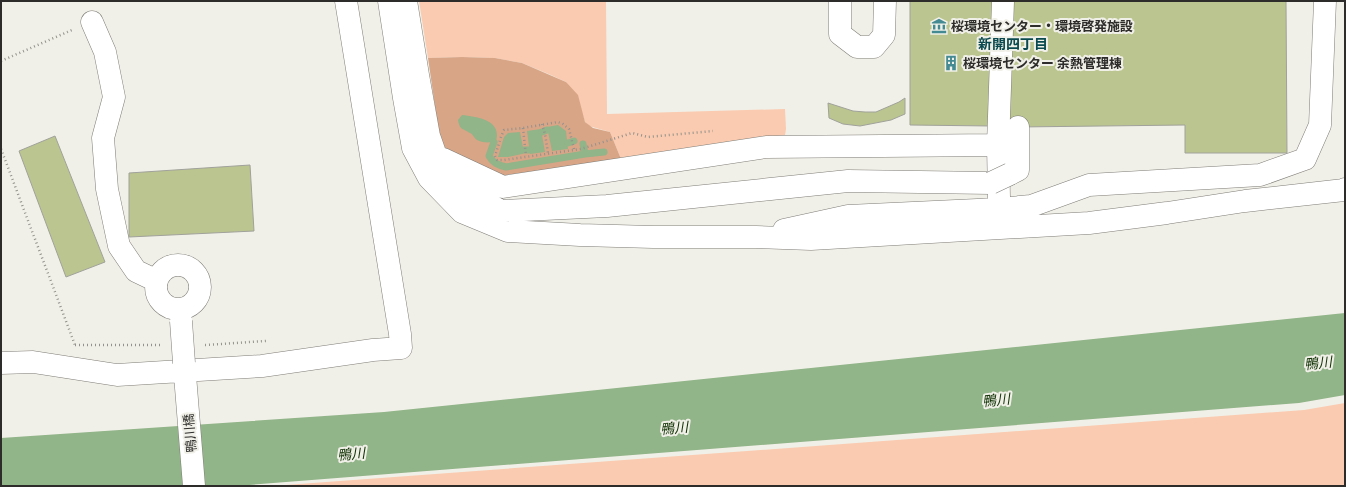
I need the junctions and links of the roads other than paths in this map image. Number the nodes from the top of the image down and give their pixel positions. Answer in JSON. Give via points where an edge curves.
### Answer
{"nodes":[{"id":1,"x":346,"y":1,"type":"edge"},
{"id":2,"x":389,"y":1,"type":"edge"},
{"id":3,"x":406,"y":1,"type":"edge"},
{"id":4,"x":840,"y":1,"type":"edge"},
{"id":5,"x":885,"y":1,"type":"edge"},
{"id":6,"x":1003,"y":1,"type":"edge"},
{"id":7,"x":1325,"y":1,"type":"edge"},
{"id":8,"x":92,"y":22,"type":"road end"},
{"id":9,"x":1018,"y":127,"type":"dead end"},
{"id":10,"x":998,"y":145,"type":"junction"},
{"id":11,"x":436,"y":156,"type":"junction"},
{"id":12,"x":1345,"y":189,"type":"edge"},
{"id":13,"x":999,"y":209,"type":"junction"},
{"id":14,"x":756,"y":237,"type":"junction"},
{"id":15,"x":157,"y":281,"type":"junction"},
{"id":16,"x":181,"y":315,"type":"junction"},
{"id":17,"x":1,"y":362,"type":"edge"},
{"id":18,"x":185,"y":371,"type":"junction"},
{"id":19,"x":194,"y":486,"type":"edge"}],
"edges":[{"from":1,"to":18,"type":"street","via":[[401,348],[262,366]]},
{"from":2,"to":14,"type":"street","via":[[413,148],[429,178],[462,212],[508,231],[653,237]]},
{"from":3,"to":11,"type":"street","via":[[429,136]]},
{"from":4,"to":5,"type":"street","via":[[840,34],[857,47],[874,47],[884,35]]},
{"from":6,"to":10,"type":"street"},
{"from":7,"to":13,"type":"street","via":[[1320,125],[1305,159],[1260,175],[1089,185],[1031,206]]},
{"from":8,"to":15,"type":"street","via":[[105,52],[114,97],[104,138],[107,189],[118,246],[136,271]]},
{"from":9,"to":11,"type":"street","bridge":true,"via":[[1018,170],[991,183],[848,182],[607,206],[501,211],[466,191]]},
{"from":10,"to":11,"type":"street","via":[[766,147],[503,187]]},
{"from":10,"to":13,"type":"street"},
{"from":12,"to":14,"type":"street","via":[[1089,223],[810,239]]},
{"from":13,"to":14,"type":"street","via":[[848,216]]},
{"from":15,"to":16,"type":"street","via":[[156,288],[162,301]]},
{"from":15,"to":16,"type":"street","via":[[165,269],[178,264],[191,268],[196,274],[201,288],[199,296]]},
{"from":16,"to":18,"type":"street","name":"鴨川橋","bridge":true},
{"from":17,"to":18,"type":"street","via":[[33,362],[117,375]]},
{"from":18,"to":19,"type":"street","name":"鴨川橋"}]}
